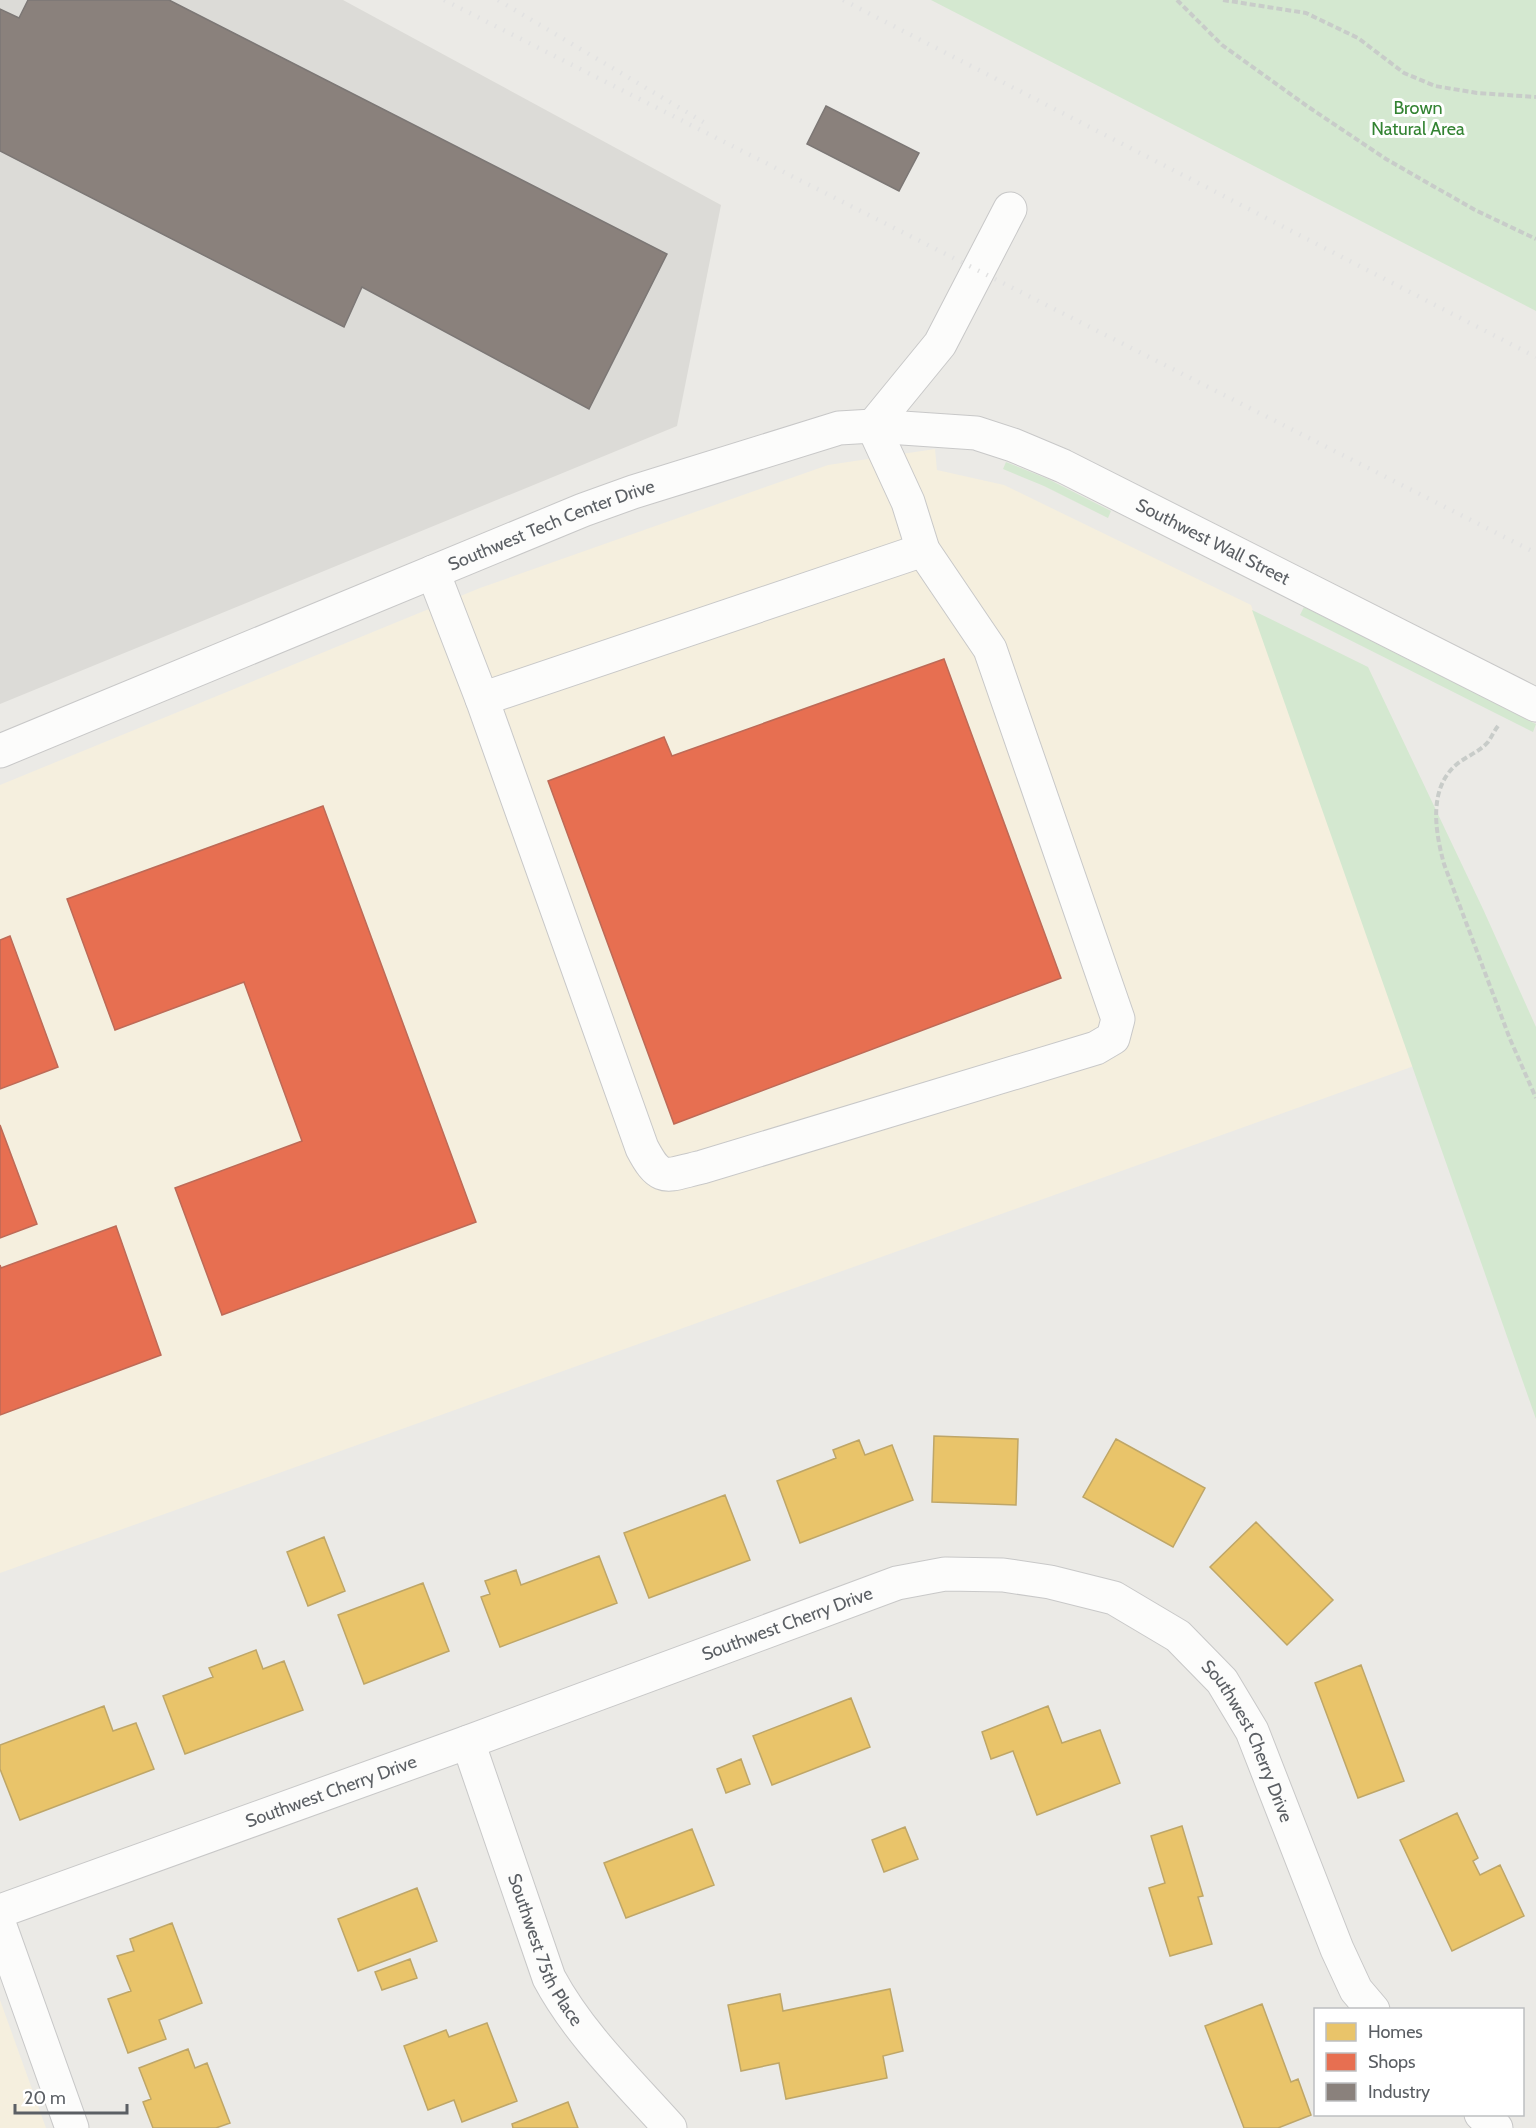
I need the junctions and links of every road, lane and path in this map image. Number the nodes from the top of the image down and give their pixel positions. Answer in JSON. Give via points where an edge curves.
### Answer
{"nodes":[{"id":1,"x":1177,"y":0,"type":"edge"},
{"id":2,"x":1223,"y":0,"type":"edge"},
{"id":3,"x":1536,"y":97,"type":"edge"},
{"id":4,"x":1010,"y":208,"type":"dead end"},
{"id":5,"x":1536,"y":239,"type":"edge"},
{"id":6,"x":873,"y":426,"type":"junction"},
{"id":7,"x":923,"y":550,"type":"junction"},
{"id":8,"x":434,"y":572,"type":"junction"},
{"id":9,"x":482,"y":699,"type":"junction"},
{"id":10,"x":1536,"y":705,"type":"edge"},
{"id":11,"x":1500,"y":723,"type":"dead end"},
{"id":12,"x":0,"y":751,"type":"edge"},
{"id":13,"x":1536,"y":1098,"type":"edge"},
{"id":14,"x":468,"y":1742,"type":"junction"},
{"id":15,"x":0,"y":1911,"type":"edge"},
{"id":16,"x":0,"y":1926,"type":"edge"},
{"id":17,"x":1371,"y":2008,"type":"edge"},
{"id":18,"x":1482,"y":2116,"type":"edge"},
{"id":19,"x":72,"y":2128,"type":"edge"},
{"id":20,"x":670,"y":2128,"type":"edge"},
{"id":21,"x":1496,"y":2128,"type":"edge"}],
"edges":[{"from":1,"to":5,"type":"path","via":[[1222,45],[1386,159],[1475,210]]},
{"from":2,"to":3,"type":"path","via":[[1306,13],[1358,38],[1404,73],[1435,86]]},
{"from":4,"to":6,"type":"street","via":[[940,344]]},
{"from":6,"to":7,"type":"street","via":[[909,502]]},
{"from":6,"to":8,"type":"street","name":"Southwest Tech Center Drive","via":[[839,428],[633,492]]},
{"from":6,"to":10,"type":"street","name":"Southwest Wall Street","via":[[976,434],[1063,466]]},
{"from":7,"to":9,"type":"street"},
{"from":7,"to":9,"type":"street","via":[[990,649],[1118,1019],[1113,1038],[1096,1048],[702,1167],[667,1175],[653,1169],[642,1148]]},
{"from":8,"to":9,"type":"street"},
{"from":8,"to":12,"type":"street","name":"Southwest Tech Center Drive"},
{"from":11,"to":13,"type":"path","via":[[1487,742],[1448,773],[1440,786],[1436,822],[1444,864]]},
{"from":14,"to":15,"type":"street","name":"Southwest Cherry Drive"},
{"from":14,"to":17,"type":"street","name":"Southwest Cherry Drive","via":[[897,1583],[945,1574],[1003,1575],[1050,1582],[1114,1599],[1178,1636],[1222,1681],[1252,1731],[1336,1949],[1356,1990]]},
{"from":14,"to":20,"type":"street","name":"Southwest 75th Place","via":[[549,1978],[562,2003]]},
{"from":16,"to":19,"type":"street"},
{"from":18,"to":21,"type":"street"}]}
